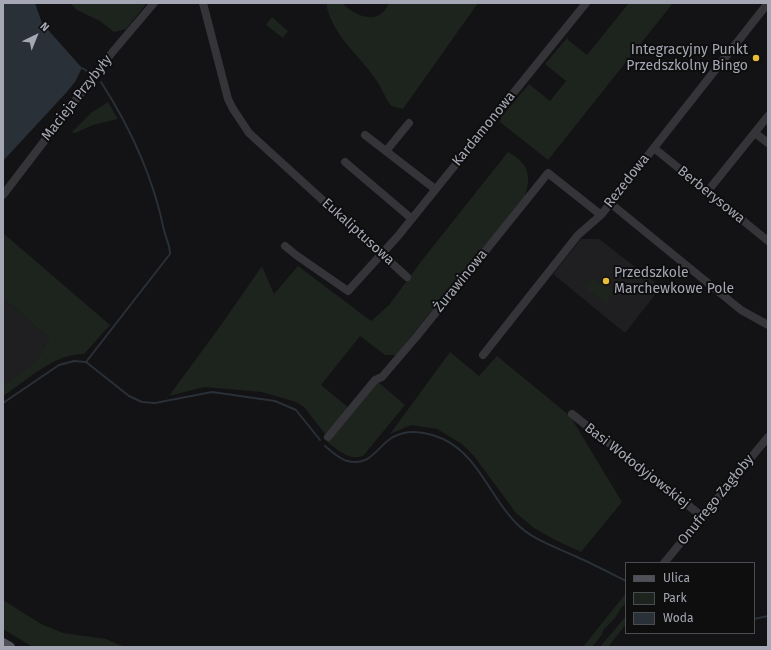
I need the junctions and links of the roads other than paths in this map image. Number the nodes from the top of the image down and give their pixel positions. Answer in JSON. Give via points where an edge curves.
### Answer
{"nodes":[{"id":1,"x":154,"y":3,"type":"edge"},
{"id":2,"x":203,"y":3,"type":"edge"},
{"id":3,"x":586,"y":3,"type":"edge"},
{"id":4,"x":768,"y":4,"type":"edge"},
{"id":5,"x":768,"y":116,"type":"edge"},
{"id":6,"x":409,"y":123,"type":"dead end"},
{"id":7,"x":755,"y":133,"type":"junction"},
{"id":8,"x":365,"y":135,"type":"dead end"},
{"id":9,"x":768,"y":143,"type":"edge"},
{"id":10,"x":654,"y":148,"type":"junction"},
{"id":11,"x":386,"y":151,"type":"junction"},
{"id":12,"x":345,"y":162,"type":"dead end"},
{"id":13,"x":435,"y":189,"type":"junction"},
{"id":14,"x":707,"y":192,"type":"junction"},
{"id":15,"x":3,"y":195,"type":"edge"},
{"id":16,"x":610,"y":204,"type":"junction"},
{"id":17,"x":601,"y":215,"type":"junction"},
{"id":18,"x":412,"y":219,"type":"junction"},
{"id":19,"x":768,"y":241,"type":"edge"},
{"id":20,"x":285,"y":246,"type":"dead end"},
{"id":21,"x":382,"y":254,"type":"junction"},
{"id":22,"x":407,"y":276,"type":"dead end"},
{"id":23,"x":768,"y":325,"type":"edge"},
{"id":24,"x":483,"y":355,"type":"dead end"},
{"id":25,"x":572,"y":414,"type":"dead end"},
{"id":26,"x":328,"y":437,"type":"dead end"},
{"id":27,"x":768,"y":437,"type":"edge"},
{"id":28,"x":703,"y":517,"type":"junction"},
{"id":29,"x":665,"y":562,"type":"edge"},
{"id":30,"x":3,"y":643,"type":"edge"},
{"id":31,"x":10,"y":647,"type":"edge"}],
"edges":[{"from":1,"to":15,"type":"street","name":"Macieja Przybyły","via":[[110,55]]},
{"from":2,"to":21,"type":"street","name":"Eukaliptusowa","via":[[233,109],[249,133]]},
{"from":3,"to":13,"type":"street","name":"Kardamonowa"},
{"from":4,"to":10,"type":"street","name":"Rezedowa"},
{"from":5,"to":7,"type":"street"},
{"from":6,"to":11,"type":"street"},
{"from":7,"to":9,"type":"street"},
{"from":7,"to":14,"type":"street"},
{"from":8,"to":11,"type":"street"},
{"from":10,"to":14,"type":"street","name":"Berberysowa"},
{"from":10,"to":16,"type":"street","name":"Rezedowa"},
{"from":11,"to":13,"type":"street"},
{"from":12,"to":18,"type":"street"},
{"from":13,"to":18,"type":"street","name":"Kardamonowa"},
{"from":14,"to":19,"type":"street","name":"Berberysowa"},
{"from":16,"to":17,"type":"street","name":"Rezedowa"},
{"from":16,"to":23,"type":"street","via":[[741,310]]},
{"from":17,"to":24,"type":"street","name":"Rezedowa","via":[[578,234]]},
{"from":17,"to":26,"type":"street","name":"Żurawinowa","via":[[548,173],[417,336],[382,377],[375,380]]},
{"from":18,"to":21,"type":"street","name":"Kardamonowa"},
{"from":20,"to":21,"type":"street","name":"Kardamonowa","via":[[348,291]]},
{"from":21,"to":22,"type":"street","name":"Eukaliptusowa"},
{"from":25,"to":28,"type":"street","name":"Basi Wołodyjowskiej"},
{"from":27,"to":28,"type":"street","name":"Onufrego Zagłoby"},
{"from":28,"to":29,"type":"street","name":"Onufrego Zagłoby"},
{"from":30,"to":31,"type":"main road"}]}
